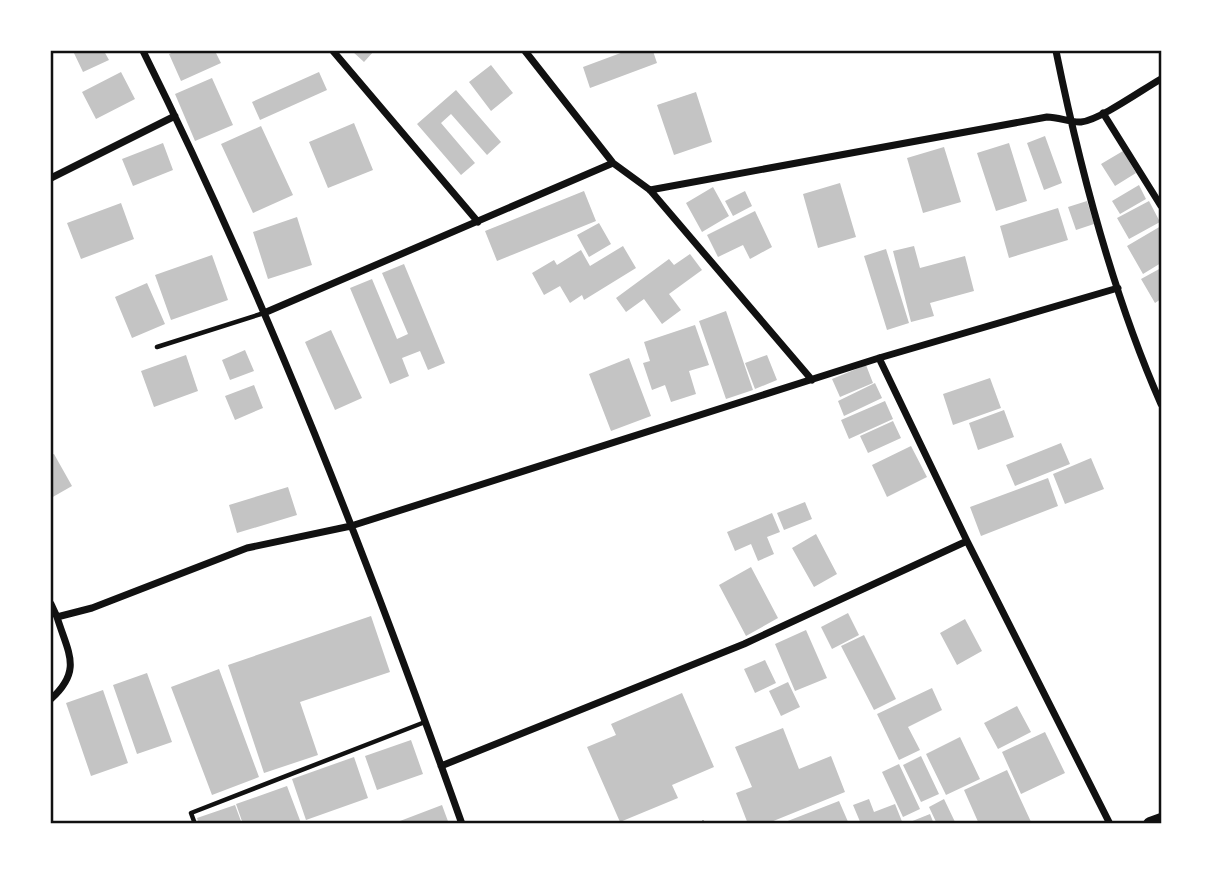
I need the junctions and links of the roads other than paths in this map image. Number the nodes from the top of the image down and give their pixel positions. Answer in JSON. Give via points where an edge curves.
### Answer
{"nodes":[{"id":1,"x":143,"y":51,"type":"edge"},
{"id":2,"x":333,"y":51,"type":"edge"},
{"id":3,"x":525,"y":51,"type":"edge"},
{"id":4,"x":1056,"y":51,"type":"edge"},
{"id":5,"x":1161,"y":79,"type":"edge"},
{"id":6,"x":1103,"y":113,"type":"junction"},
{"id":7,"x":175,"y":116,"type":"junction"},
{"id":8,"x":1070,"y":119,"type":"junction"},
{"id":9,"x":613,"y":163,"type":"junction"},
{"id":10,"x":51,"y":178,"type":"edge"},
{"id":11,"x":650,"y":190,"type":"junction"},
{"id":12,"x":1161,"y":206,"type":"edge"},
{"id":13,"x":478,"y":222,"type":"junction"},
{"id":14,"x":1118,"y":288,"type":"junction"},
{"id":15,"x":264,"y":313,"type":"junction"},
{"id":16,"x":157,"y":347,"type":"dead end"},
{"id":17,"x":879,"y":358,"type":"junction"},
{"id":18,"x":812,"y":380,"type":"junction"},
{"id":19,"x":1161,"y":404,"type":"edge"},
{"id":20,"x":351,"y":526,"type":"junction"},
{"id":21,"x":967,"y":541,"type":"junction"},
{"id":22,"x":51,"y":604,"type":"edge"},
{"id":23,"x":57,"y":617,"type":"junction"},
{"id":24,"x":51,"y":699,"type":"edge"},
{"id":25,"x":426,"y":721,"type":"junction"},
{"id":26,"x":441,"y":765,"type":"junction"},
{"id":27,"x":1161,"y":820,"type":"edge"},
{"id":28,"x":195,"y":824,"type":"edge"},
{"id":29,"x":462,"y":824,"type":"edge"},
{"id":30,"x":1110,"y":824,"type":"edge"},
{"id":31,"x":1150,"y":824,"type":"edge"}],
"edges":[{"from":1,"to":7,"type":"street"},
{"from":2,"to":13,"type":"street"},
{"from":3,"to":9,"type":"street"},
{"from":4,"to":8,"type":"street"},
{"from":5,"to":6,"type":"street"},
{"from":6,"to":8,"type":"street","via":[[1080,122]]},
{"from":6,"to":12,"type":"street"},
{"from":7,"to":10,"type":"street"},
{"from":7,"to":15,"type":"street"},
{"from":8,"to":11,"type":"street","via":[[1048,117]]},
{"from":8,"to":14,"type":"street"},
{"from":9,"to":11,"type":"street"},
{"from":9,"to":13,"type":"street"},
{"from":11,"to":18,"type":"street"},
{"from":13,"to":15,"type":"street"},
{"from":14,"to":17,"type":"street"},
{"from":14,"to":19,"type":"street"},
{"from":15,"to":16,"type":"lane"},
{"from":15,"to":20,"type":"street"},
{"from":17,"to":18,"type":"street"},
{"from":17,"to":21,"type":"street"},
{"from":18,"to":20,"type":"street"},
{"from":20,"to":23,"type":"street","via":[[247,548],[152,587]]},
{"from":20,"to":25,"type":"street"},
{"from":21,"to":26,"type":"street","via":[[744,644]]},
{"from":21,"to":30,"type":"street"},
{"from":22,"to":23,"type":"street"},
{"from":23,"to":24,"type":"street","via":[[71,663],[64,687]]},
{"from":25,"to":26,"type":"street"},
{"from":25,"to":28,"type":"lane","via":[[191,813]]},
{"from":26,"to":29,"type":"street"},
{"from":27,"to":31,"type":"main road"}]}
